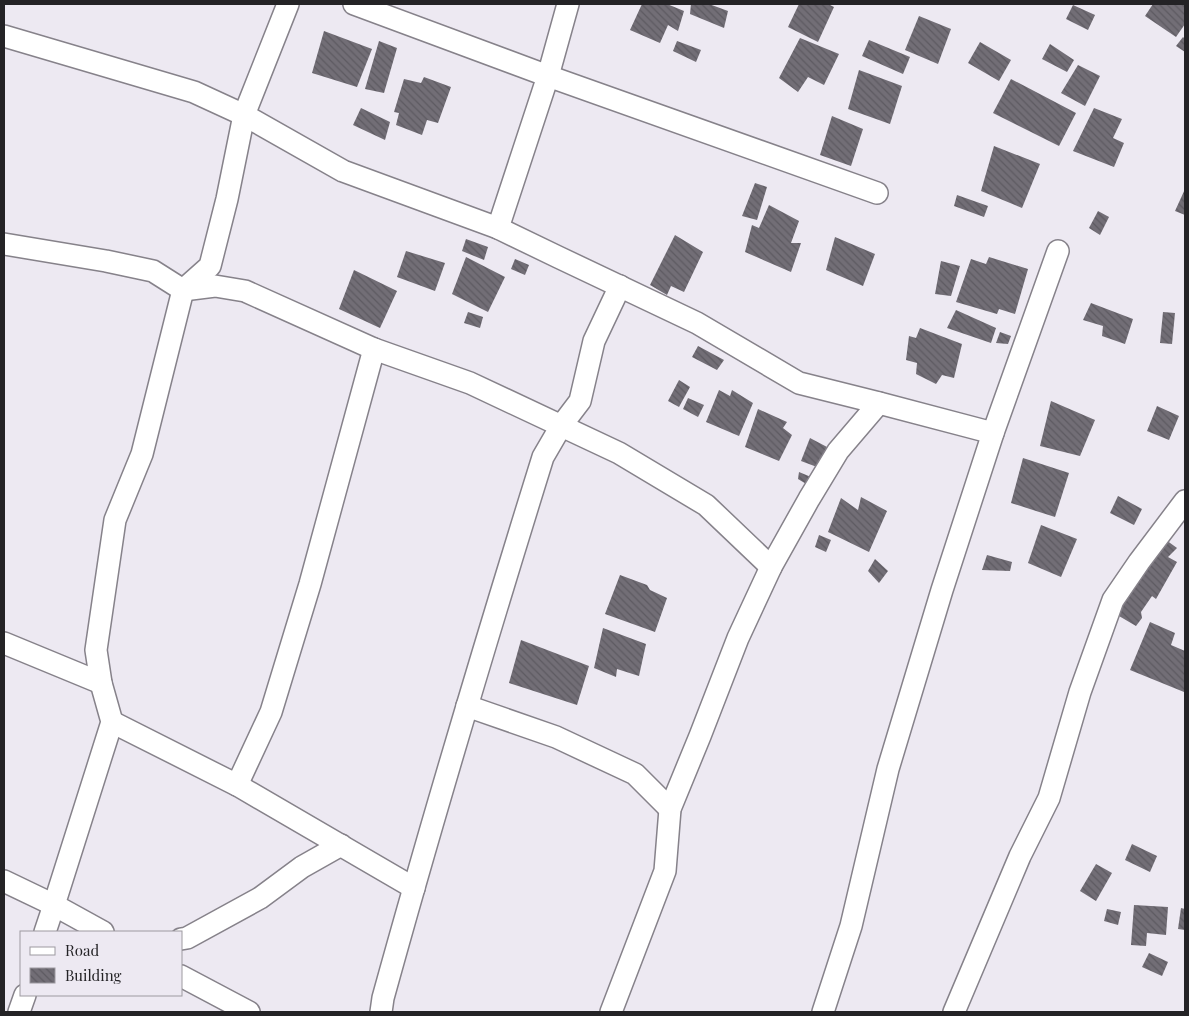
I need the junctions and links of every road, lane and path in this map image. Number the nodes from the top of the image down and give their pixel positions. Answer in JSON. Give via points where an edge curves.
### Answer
{"nodes":[{"id":1,"x":288,"y":4,"type":"edge"},
{"id":2,"x":354,"y":4,"type":"edge"},
{"id":3,"x":568,"y":4,"type":"edge"},
{"id":4,"x":4,"y":36,"type":"edge"},
{"id":5,"x":548,"y":76,"type":"junction"},
{"id":6,"x":244,"y":115,"type":"junction"},
{"id":7,"x":877,"y":193,"type":"dead end"},
{"id":8,"x":498,"y":228,"type":"junction"},
{"id":9,"x":4,"y":244,"type":"edge"},
{"id":10,"x":1058,"y":251,"type":"dead end"},
{"id":11,"x":620,"y":286,"type":"junction"},
{"id":12,"x":183,"y":290,"type":"junction"},
{"id":13,"x":374,"y":349,"type":"junction"},
{"id":14,"x":879,"y":403,"type":"junction"},
{"id":15,"x":561,"y":426,"type":"junction"},
{"id":16,"x":992,"y":433,"type":"junction"},
{"id":17,"x":1185,"y":501,"type":"edge"},
{"id":18,"x":771,"y":567,"type":"junction"},
{"id":19,"x":4,"y":643,"type":"edge"},
{"id":20,"x":101,"y":682,"type":"junction"},
{"id":21,"x":466,"y":706,"type":"junction"},
{"id":22,"x":112,"y":722,"type":"junction"},
{"id":23,"x":237,"y":785,"type":"junction"},
{"id":24,"x":670,"y":808,"type":"junction"},
{"id":25,"x":341,"y":845,"type":"junction"},
{"id":26,"x":4,"y":881,"type":"edge"},
{"id":27,"x":414,"y":888,"type":"junction"},
{"id":28,"x":54,"y":906,"type":"junction"},
{"id":29,"x":45,"y":931,"type":"edge"},
{"id":30,"x":101,"y":931,"type":"edge"},
{"id":31,"x":182,"y":939,"type":"edge"},
{"id":32,"x":182,"y":977,"type":"edge"},
{"id":33,"x":25,"y":996,"type":"edge"},
{"id":34,"x":19,"y":1012,"type":"edge"},
{"id":35,"x":249,"y":1012,"type":"edge"},
{"id":36,"x":381,"y":1012,"type":"edge"},
{"id":37,"x":611,"y":1012,"type":"edge"},
{"id":38,"x":823,"y":1012,"type":"edge"},
{"id":39,"x":954,"y":1012,"type":"edge"}],
"edges":[{"from":1,"to":6,"type":"street"},
{"from":2,"to":5,"type":"street"},
{"from":3,"to":5,"type":"street"},
{"from":4,"to":6,"type":"street","via":[[194,92]]},
{"from":5,"to":7,"type":"street"},
{"from":5,"to":8,"type":"street"},
{"from":6,"to":8,"type":"street","via":[[344,170]]},
{"from":6,"to":12,"type":"street","via":[[210,266]]},
{"from":8,"to":11,"type":"street"},
{"from":9,"to":12,"type":"street","via":[[153,271]]},
{"from":10,"to":16,"type":"street"},
{"from":11,"to":14,"type":"street","via":[[697,323],[799,383]]},
{"from":11,"to":15,"type":"street","via":[[594,341],[580,401]]},
{"from":12,"to":13,"type":"street","via":[[215,286],[246,291]]},
{"from":12,"to":20,"type":"street","via":[[142,454],[115,520],[96,650]]},
{"from":13,"to":15,"type":"street","via":[[470,383]]},
{"from":13,"to":23,"type":"street","via":[[310,584],[271,712]]},
{"from":14,"to":16,"type":"street"},
{"from":14,"to":18,"type":"street","via":[[838,451]]},
{"from":15,"to":18,"type":"street","via":[[619,453],[706,505]]},
{"from":15,"to":21,"type":"street","via":[[543,457]]},
{"from":16,"to":38,"type":"street","via":[[888,769],[851,926]]},
{"from":17,"to":39,"type":"street","via":[[1113,600],[1080,692],[1050,798],[1020,856]]},
{"from":18,"to":24,"type":"street","via":[[738,638]]},
{"from":19,"to":20,"type":"street"},
{"from":20,"to":22,"type":"street"},
{"from":21,"to":24,"type":"street","via":[[556,737],[635,774]]},
{"from":21,"to":27,"type":"street"},
{"from":22,"to":23,"type":"street"},
{"from":22,"to":28,"type":"street"},
{"from":23,"to":25,"type":"street"},
{"from":24,"to":37,"type":"street","via":[[665,871]]},
{"from":25,"to":27,"type":"street"},
{"from":25,"to":31,"type":"street","via":[[302,866],[260,898]]},
{"from":26,"to":28,"type":"street"},
{"from":27,"to":36,"type":"street"},
{"from":28,"to":29,"type":"street"},
{"from":28,"to":30,"type":"street"},
{"from":32,"to":35,"type":"street"},
{"from":33,"to":34,"type":"street"}]}
